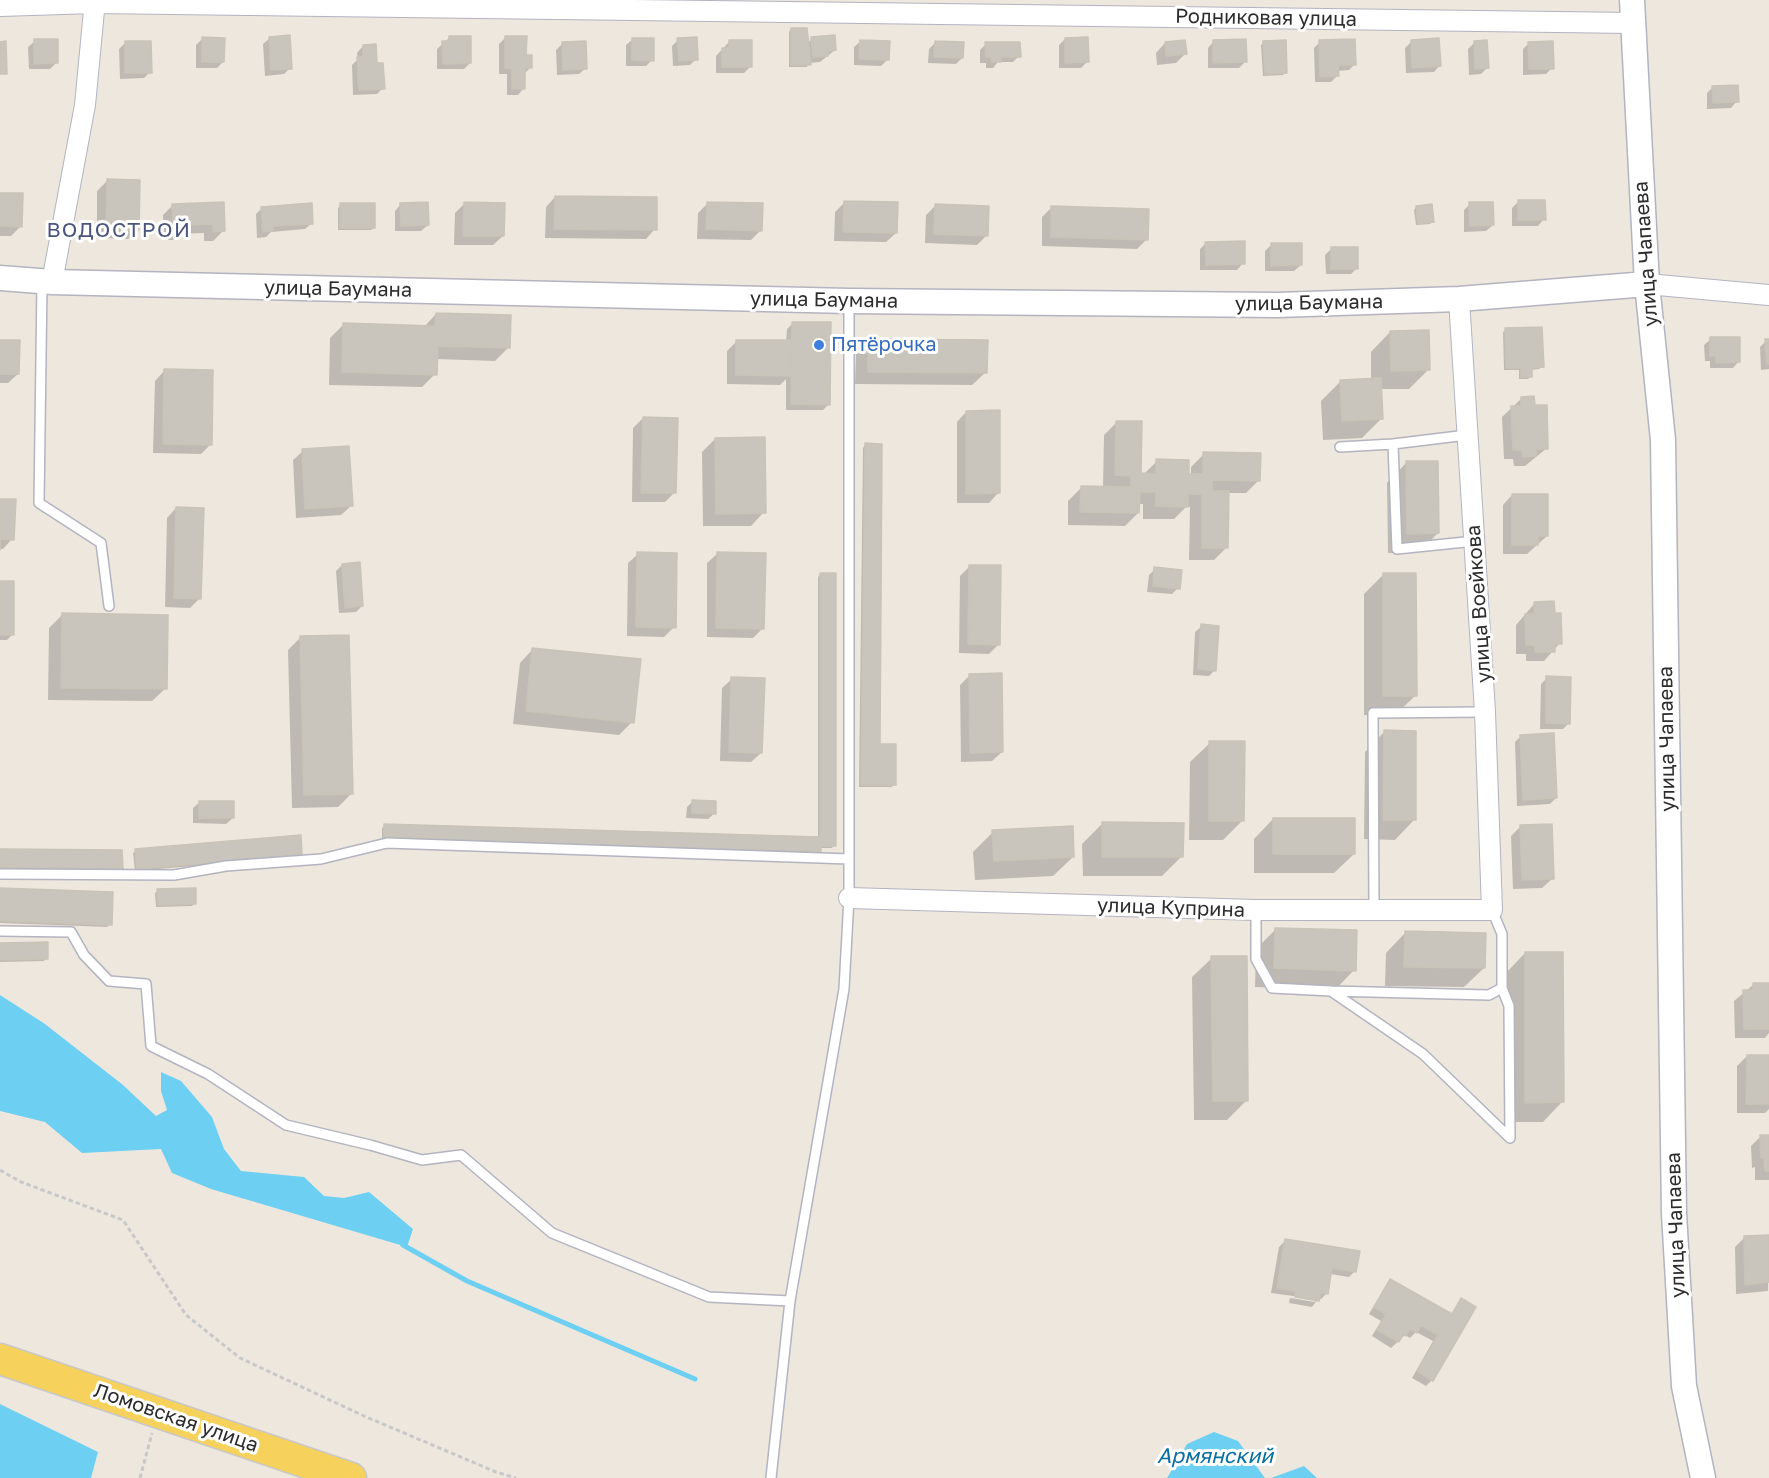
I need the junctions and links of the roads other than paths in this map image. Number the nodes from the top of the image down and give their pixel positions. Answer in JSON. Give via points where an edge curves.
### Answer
{"nodes":[{"id":1,"x":95,"y":2,"type":"edge"},
{"id":2,"x":0,"y":6,"type":"edge"},
{"id":3,"x":1633,"y":11,"type":"edge"},
{"id":4,"x":0,"y":278,"type":"edge"},
{"id":5,"x":47,"y":281,"type":"junction"},
{"id":6,"x":1647,"y":284,"type":"junction"},
{"id":7,"x":1769,"y":295,"type":"edge"},
{"id":8,"x":1459,"y":299,"type":"junction"},
{"id":9,"x":849,"y":300,"type":"junction"},
{"id":10,"x":1467,"y":435,"type":"junction"},
{"id":11,"x":1393,"y":444,"type":"junction"},
{"id":12,"x":1340,"y":447,"type":"dead end"},
{"id":13,"x":1475,"y":541,"type":"junction"},
{"id":14,"x":109,"y":606,"type":"dead end"},
{"id":15,"x":1485,"y":712,"type":"junction"},
{"id":16,"x":849,"y":859,"type":"junction"},
{"id":17,"x":0,"y":874,"type":"edge"},
{"id":18,"x":849,"y":898,"type":"junction"},
{"id":19,"x":1256,"y":910,"type":"junction"},
{"id":20,"x":1492,"y":910,"type":"junction"},
{"id":21,"x":1374,"y":911,"type":"junction"},
{"id":22,"x":0,"y":931,"type":"edge"},
{"id":23,"x":1502,"y":988,"type":"junction"},
{"id":24,"x":1331,"y":991,"type":"junction"},
{"id":25,"x":790,"y":1301,"type":"junction"},
{"id":26,"x":0,"y":1359,"type":"edge"},
{"id":27,"x":351,"y":1478,"type":"edge"},
{"id":28,"x":771,"y":1478,"type":"edge"},
{"id":29,"x":1703,"y":1478,"type":"edge"}],
"edges":[{"from":1,"to":2,"type":"street","name":"Родниковая улица"},
{"from":1,"to":3,"type":"street","name":"Родниковая улица"},
{"from":1,"to":5,"type":"street","via":[[85,105]]},
{"from":3,"to":6,"type":"street","name":"улица Чапаева"},
{"from":4,"to":5,"type":"street","name":"улица Баумана"},
{"from":5,"to":9,"type":"street","name":"улица Баумана"},
{"from":5,"to":14,"type":"lane","via":[[39,503],[100,543]]},
{"from":6,"to":7,"type":"street"},
{"from":6,"to":8,"type":"street","name":"улица Баумана"},
{"from":6,"to":29,"type":"street","name":"улица Чапаева","via":[[1663,440],[1674,1213],[1684,1386]]},
{"from":8,"to":9,"type":"street","name":"улица Баумана","via":[[1277,305]]},
{"from":8,"to":10,"type":"street","name":"улица Воейкова"},
{"from":9,"to":16,"type":"lane"},
{"from":10,"to":11,"type":"lane"},
{"from":10,"to":13,"type":"street","name":"улица Воейкова"},
{"from":11,"to":12,"type":"lane"},
{"from":11,"to":13,"type":"lane","via":[[1397,549]]},
{"from":13,"to":15,"type":"street","name":"улица Воейкова"},
{"from":15,"to":20,"type":"street","name":"улица Воейкова"},
{"from":15,"to":21,"type":"lane","via":[[1373,712]]},
{"from":16,"to":17,"type":"lane","via":[[387,843],[321,859],[226,866],[174,875]]},
{"from":16,"to":18,"type":"lane"},
{"from":18,"to":19,"type":"street","name":"улица Куприна"},
{"from":18,"to":25,"type":"lane","via":[[844,989]]},
{"from":19,"to":21,"type":"street","name":"улица Куприна"},
{"from":19,"to":24,"type":"lane","via":[[1256,959],[1272,988]]},
{"from":20,"to":21,"type":"street","name":"улица Куприна"},
{"from":20,"to":23,"type":"lane","via":[[1502,934]]},
{"from":22,"to":25,"type":"lane","via":[[71,932],[84,955],[109,981],[146,984],[151,1046],[208,1074],[286,1125],[422,1160],[461,1155],[552,1233],[709,1297]]},
{"from":23,"to":24,"type":"lane","via":[[1489,996]]},
{"from":23,"to":24,"type":"lane","via":[[1509,1006],[1510,1138],[1423,1054]]},
{"from":25,"to":28,"type":"lane"},
{"from":26,"to":27,"type":"main road","name":"Ломовская улица"}]}
